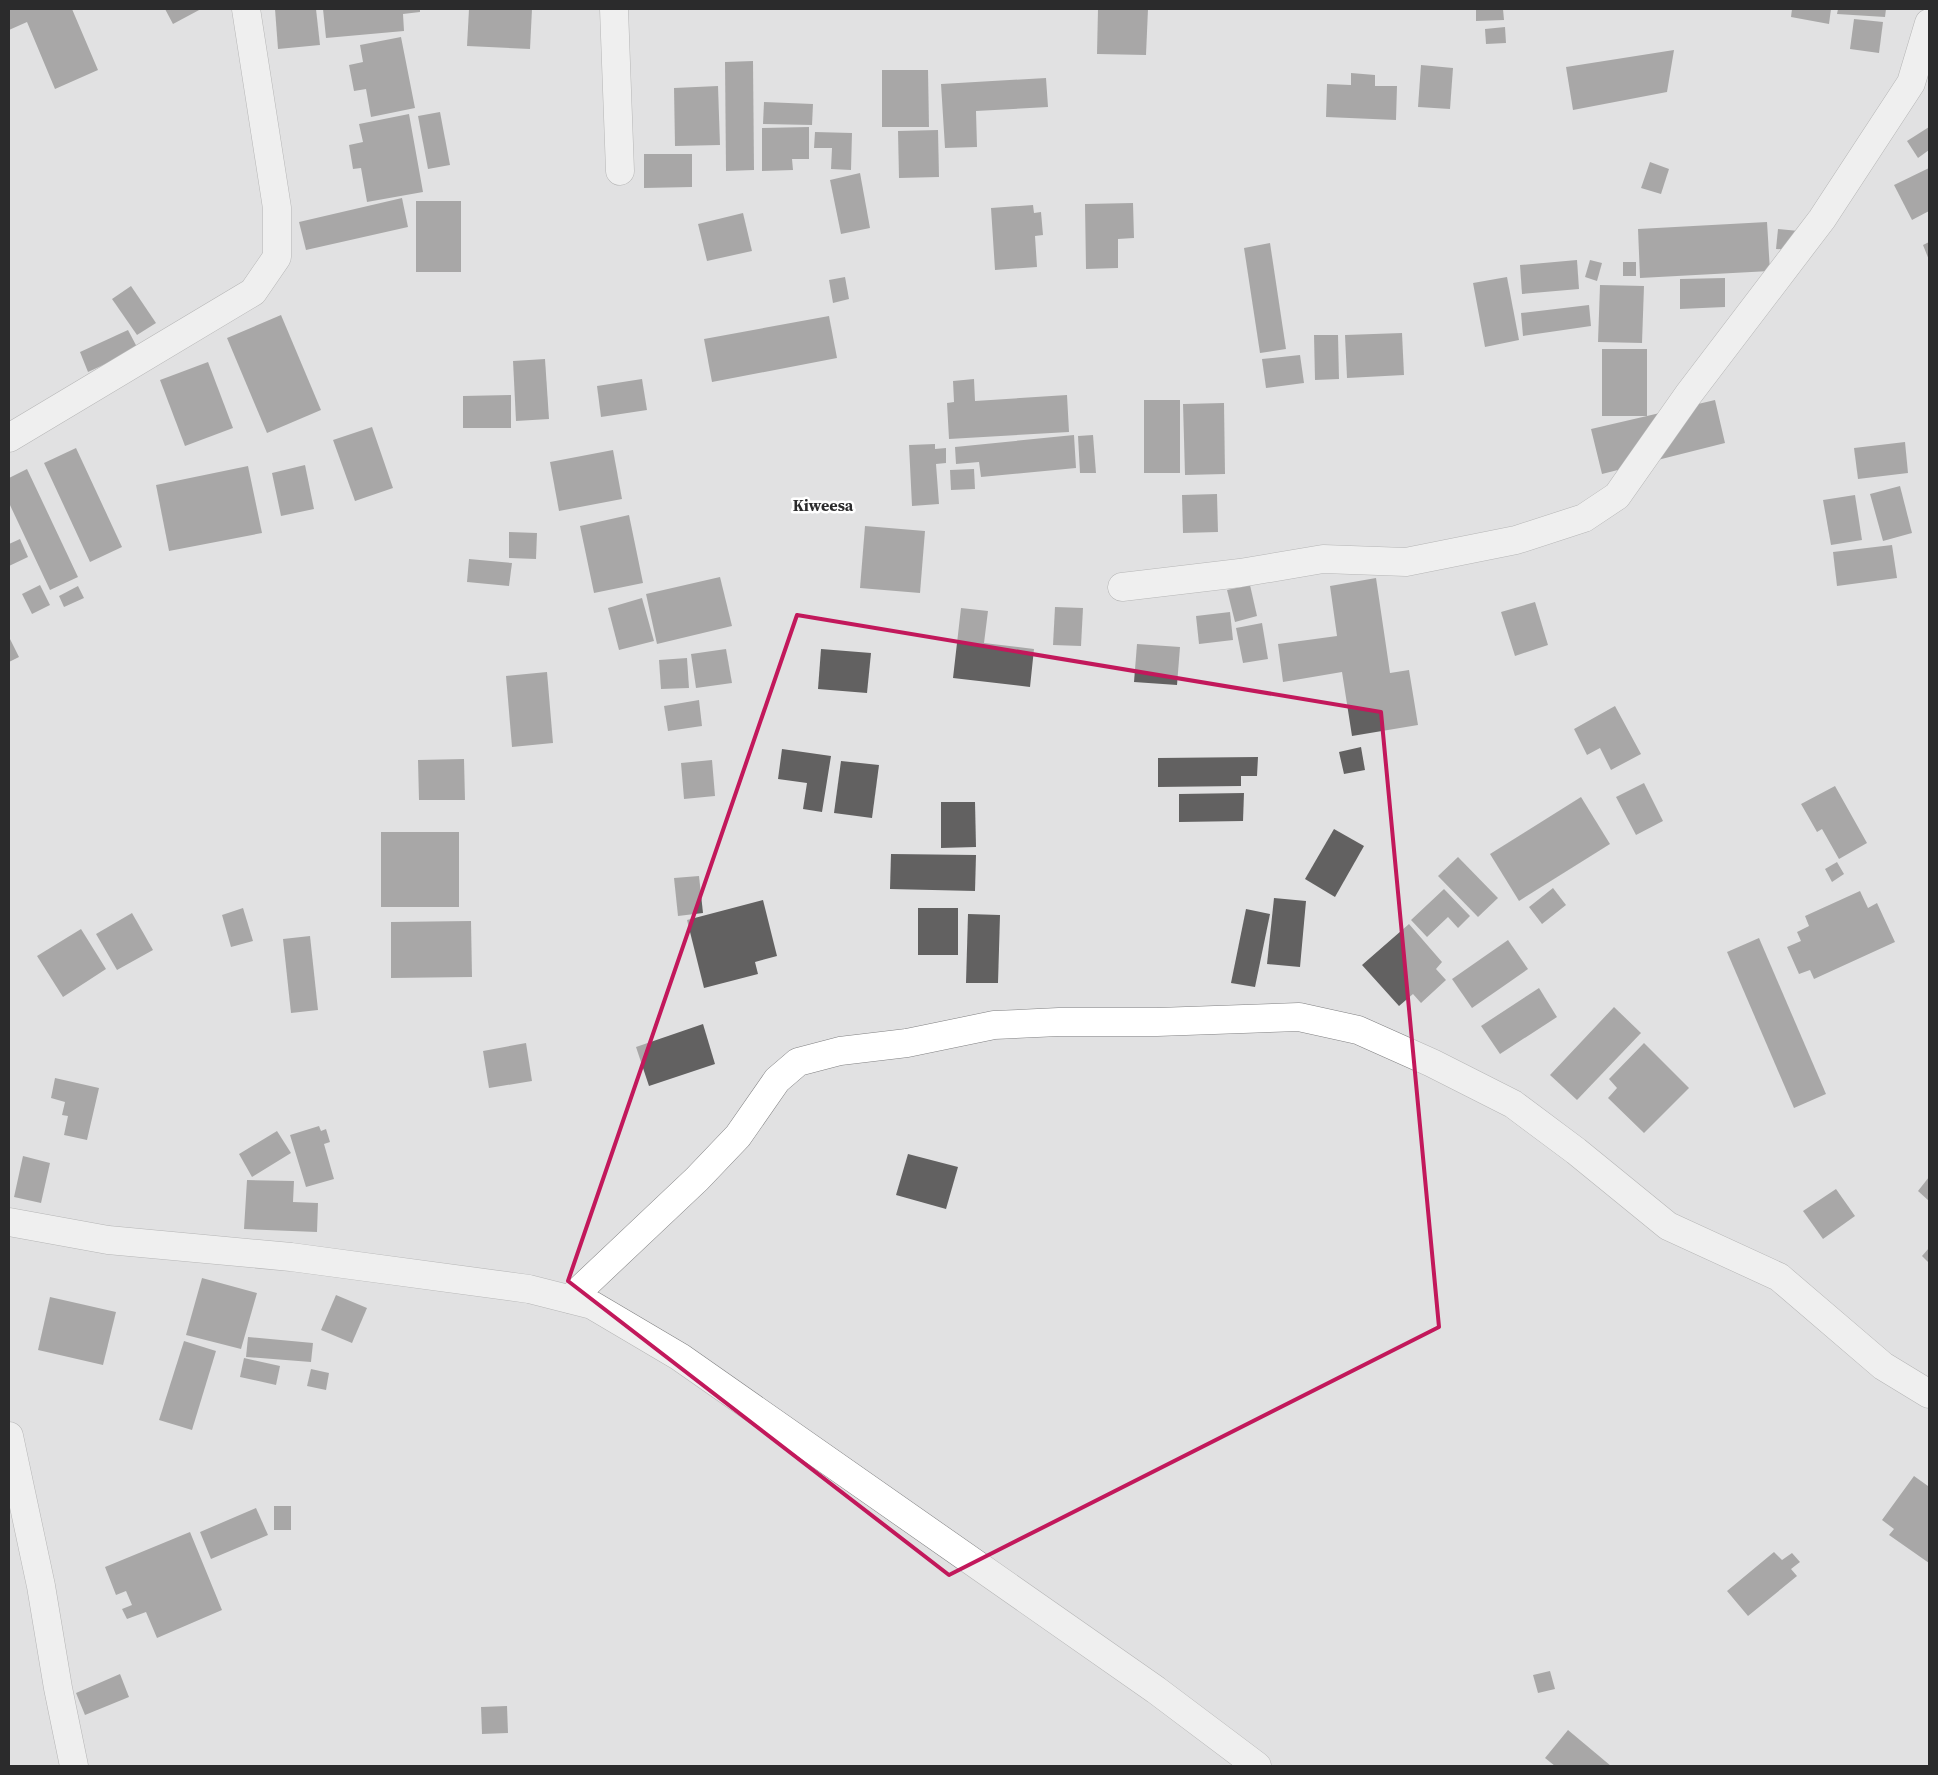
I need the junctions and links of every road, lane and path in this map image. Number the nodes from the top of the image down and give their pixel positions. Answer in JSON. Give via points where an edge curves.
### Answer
{"nodes":[{"id":1,"x":246,"y":9,"type":"edge"},
{"id":2,"x":614,"y":9,"type":"edge"},
{"id":3,"x":1929,"y":22,"type":"edge"},
{"id":4,"x":620,"y":171,"type":"dead end"},
{"id":5,"x":9,"y":438,"type":"edge"},
{"id":6,"x":1122,"y":587,"type":"dead end"},
{"id":7,"x":9,"y":1222,"type":"edge"},
{"id":8,"x":570,"y":1299,"type":"junction"},
{"id":9,"x":1929,"y":1394,"type":"edge"},
{"id":10,"x":9,"y":1436,"type":"edge"},
{"id":11,"x":74,"y":1766,"type":"edge"},
{"id":12,"x":1257,"y":1766,"type":"edge"}],
"edges":[{"from":1,"to":5,"type":"street","via":[[277,208],[277,257],[253,292]]},
{"from":2,"to":4,"type":"street"},
{"from":3,"to":6,"type":"street","via":[[1911,83],[1822,219],[1688,395],[1617,496],[1584,518],[1516,540],[1406,562],[1323,559]]},
{"from":7,"to":8,"type":"street","via":[[108,1240],[291,1258],[529,1289]]},
{"from":8,"to":9,"type":"street","via":[[697,1179],[738,1136],[777,1080],[798,1062],[840,1051],[907,1044],[994,1024],[1300,1016],[1358,1030],[1513,1104],[1668,1226],[1779,1277],[1883,1366]]},
{"from":8,"to":12,"type":"street","via":[[592,1305],[680,1357],[1148,1684]]},
{"from":10,"to":11,"type":"street"}]}
